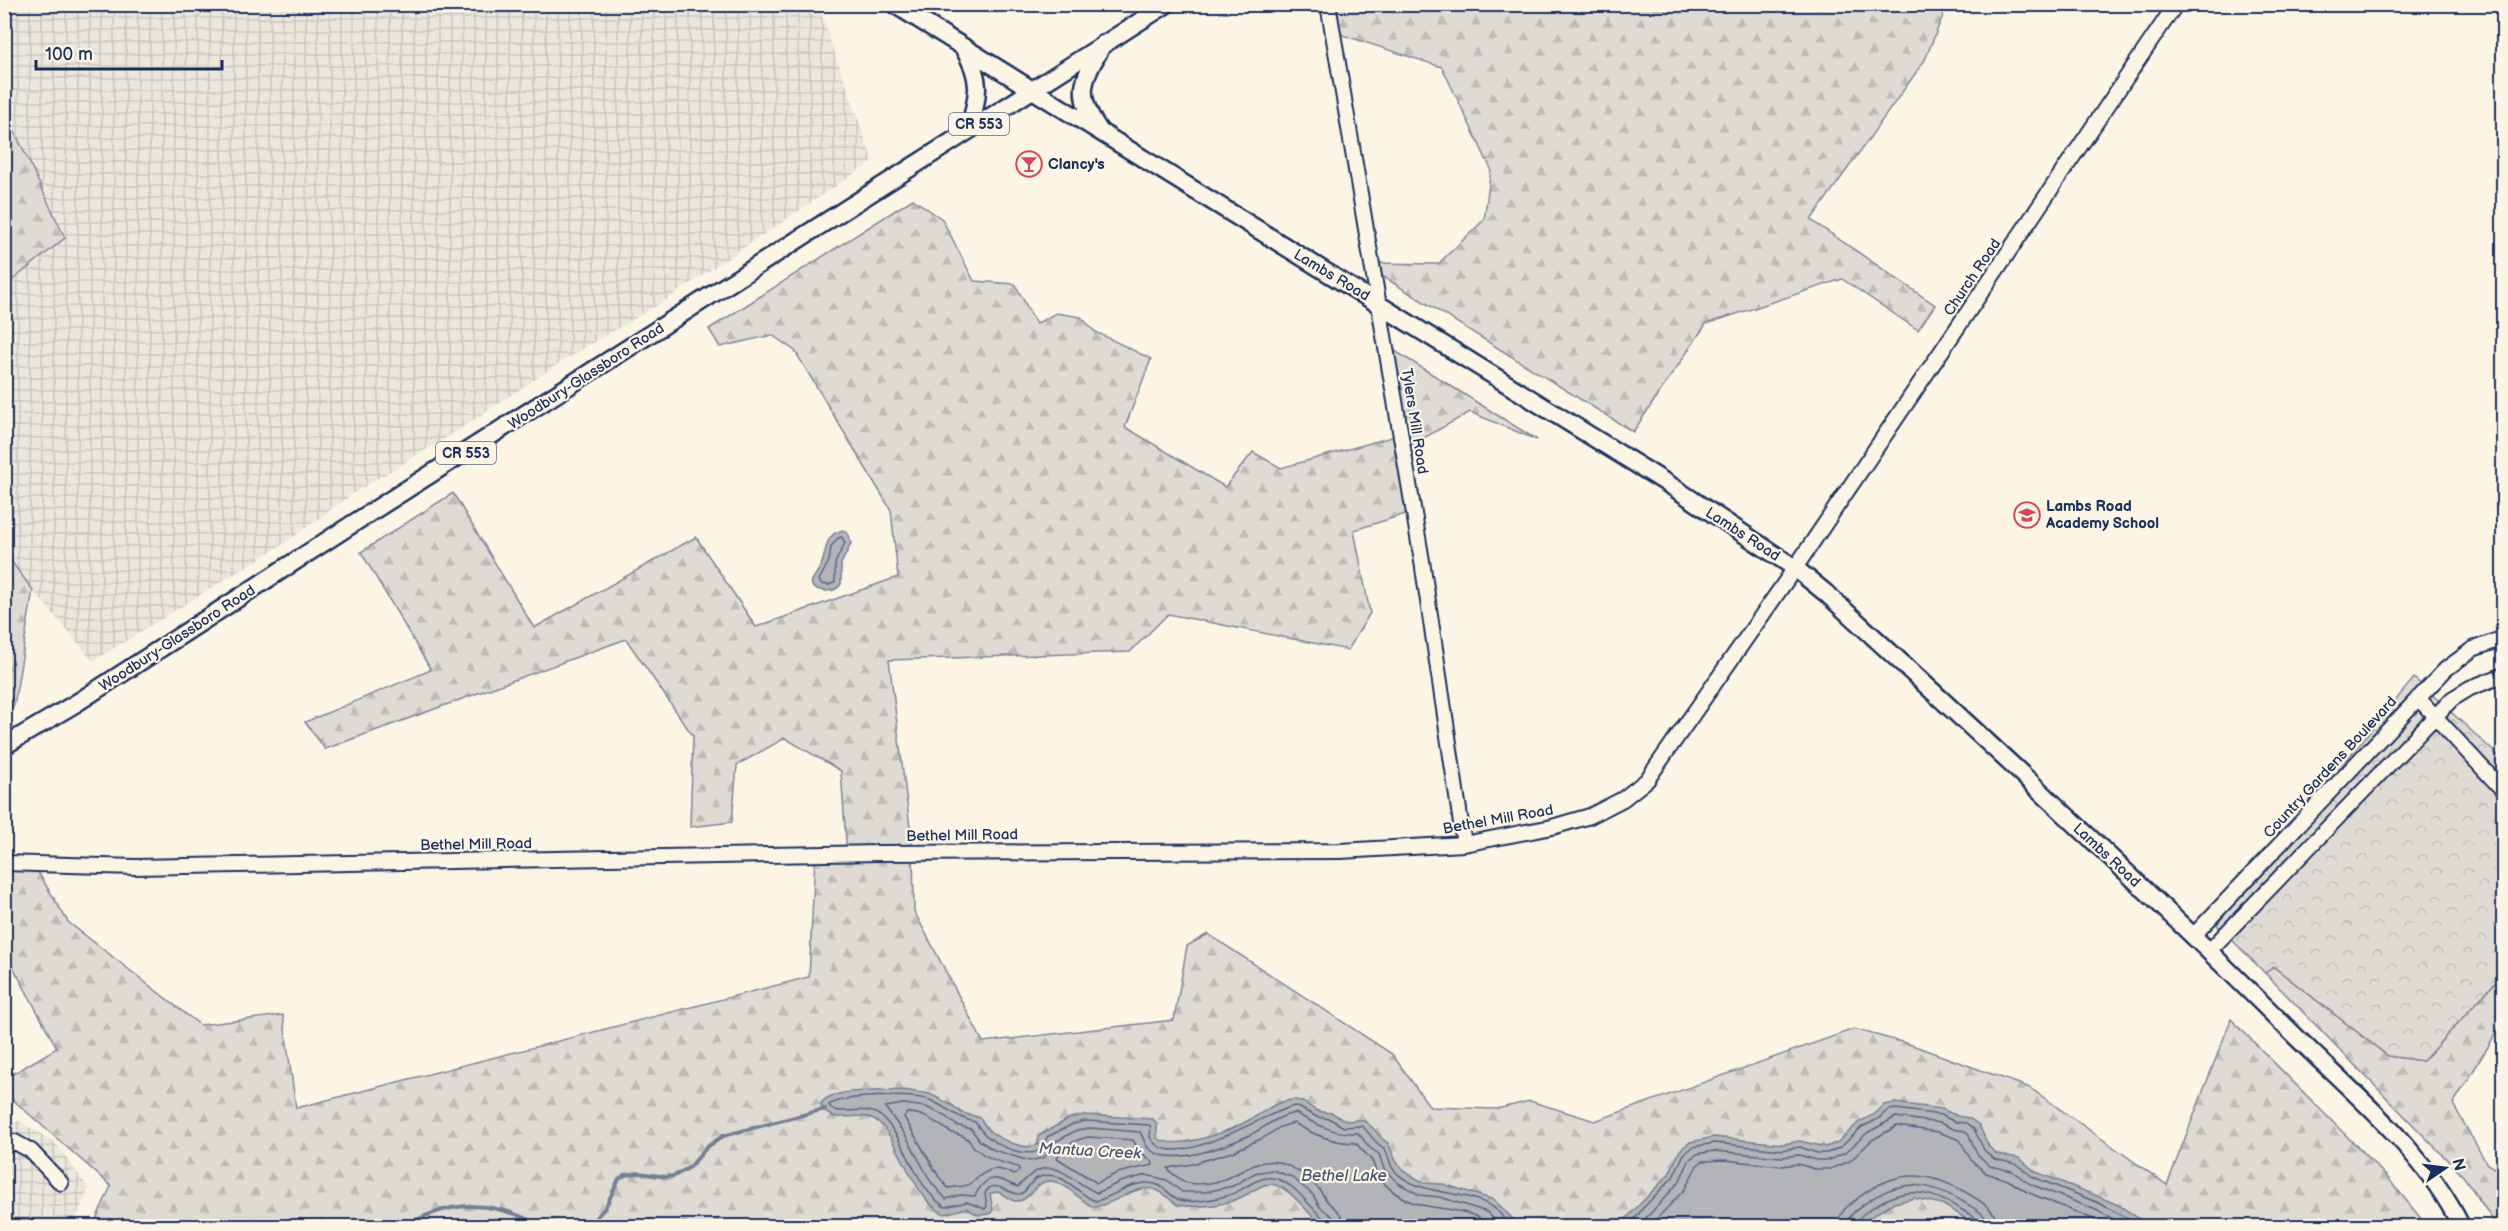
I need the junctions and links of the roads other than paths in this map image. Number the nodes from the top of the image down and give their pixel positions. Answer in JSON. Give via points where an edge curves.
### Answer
{"nodes":[{"id":1,"x":894,"y":4,"type":"edge"},
{"id":2,"x":1167,"y":4,"type":"edge"},
{"id":3,"x":1328,"y":4,"type":"edge"},
{"id":4,"x":2176,"y":4,"type":"edge"},
{"id":5,"x":1104,"y":43,"type":"junction"},
{"id":6,"x":963,"y":48,"type":"junction"},
{"id":7,"x":1031,"y":89,"type":"junction"},
{"id":8,"x":969,"y":130,"type":"junction"},
{"id":9,"x":1103,"y":136,"type":"junction"},
{"id":10,"x":1380,"y":305,"type":"junction"},
{"id":11,"x":1795,"y":568,"type":"junction"},
{"id":12,"x":2504,"y":638,"type":"edge"},
{"id":13,"x":2504,"y":675,"type":"edge"},
{"id":14,"x":2418,"y":698,"type":"junction"},
{"id":15,"x":2436,"y":716,"type":"junction"},
{"id":16,"x":4,"y":746,"type":"edge"},
{"id":17,"x":2501,"y":788,"type":"dead end"},
{"id":18,"x":1464,"y":844,"type":"junction"},
{"id":19,"x":4,"y":863,"type":"edge"},
{"id":20,"x":2193,"y":936,"type":"junction"},
{"id":21,"x":2209,"y":951,"type":"junction"},
{"id":22,"x":4,"y":1146,"type":"edge"},
{"id":23,"x":61,"y":1183,"type":"dead end"},
{"id":24,"x":2461,"y":1227,"type":"edge"}],
"edges":[{"from":1,"to":6,"type":"main road","name":"Lambs Road"},
{"from":2,"to":5,"type":"main road","name":"Woodbury-Glassboro Road","number":"CR 553"},
{"from":3,"to":10,"type":"street","name":"Tylers Mill Road"},
{"from":4,"to":11,"type":"street","name":"Church Road"},
{"from":5,"to":7,"type":"main road","name":"Woodbury-Glassboro Road","number":"CR 553"},
{"from":5,"to":9,"type":"main road","via":[[1086,75],[1083,89],[1088,113]]},
{"from":6,"to":7,"type":"main road","name":"Lambs Road"},
{"from":6,"to":8,"type":"main road","via":[[974,66],[979,88]]},
{"from":7,"to":8,"type":"main road","name":"Woodbury-Glassboro Road","number":"CR 553"},
{"from":7,"to":9,"type":"main road","name":"Lambs Road"},
{"from":8,"to":16,"type":"main road","name":"Woodbury-Glassboro Road","number":"CR 553"},
{"from":9,"to":10,"type":"main road","name":"Lambs Road"},
{"from":10,"to":11,"type":"main road","name":"Lambs Road","via":[[1673,487]]},
{"from":10,"to":18,"type":"street","name":"Tylers Mill Road"},
{"from":11,"to":18,"type":"street","name":"Bethel Mill Road","via":[[1647,780],[1623,799],[1590,816]]},
{"from":11,"to":20,"type":"main road","name":"Lambs Road","via":[[1966,722]]},
{"from":12,"to":14,"type":"street","name":"Country Gardens Boulevard","via":[[2474,649],[2446,669]]},
{"from":13,"to":15,"type":"street","via":[[2470,688]]},
{"from":14,"to":15,"type":"street"},
{"from":14,"to":20,"type":"street","name":"Country Gardens Boulevard"},
{"from":15,"to":17,"type":"street"},
{"from":15,"to":21,"type":"street"},
{"from":18,"to":19,"type":"street","name":"Bethel Mill Road","via":[[1340,851],[923,852],[222,866]]},
{"from":20,"to":21,"type":"main road","name":"Lambs Road"},
{"from":21,"to":24,"type":"main road","name":"Lambs Road","via":[[2392,1131],[2435,1184]]},
{"from":22,"to":23,"type":"street","via":[[15,1142],[31,1151]]}]}
